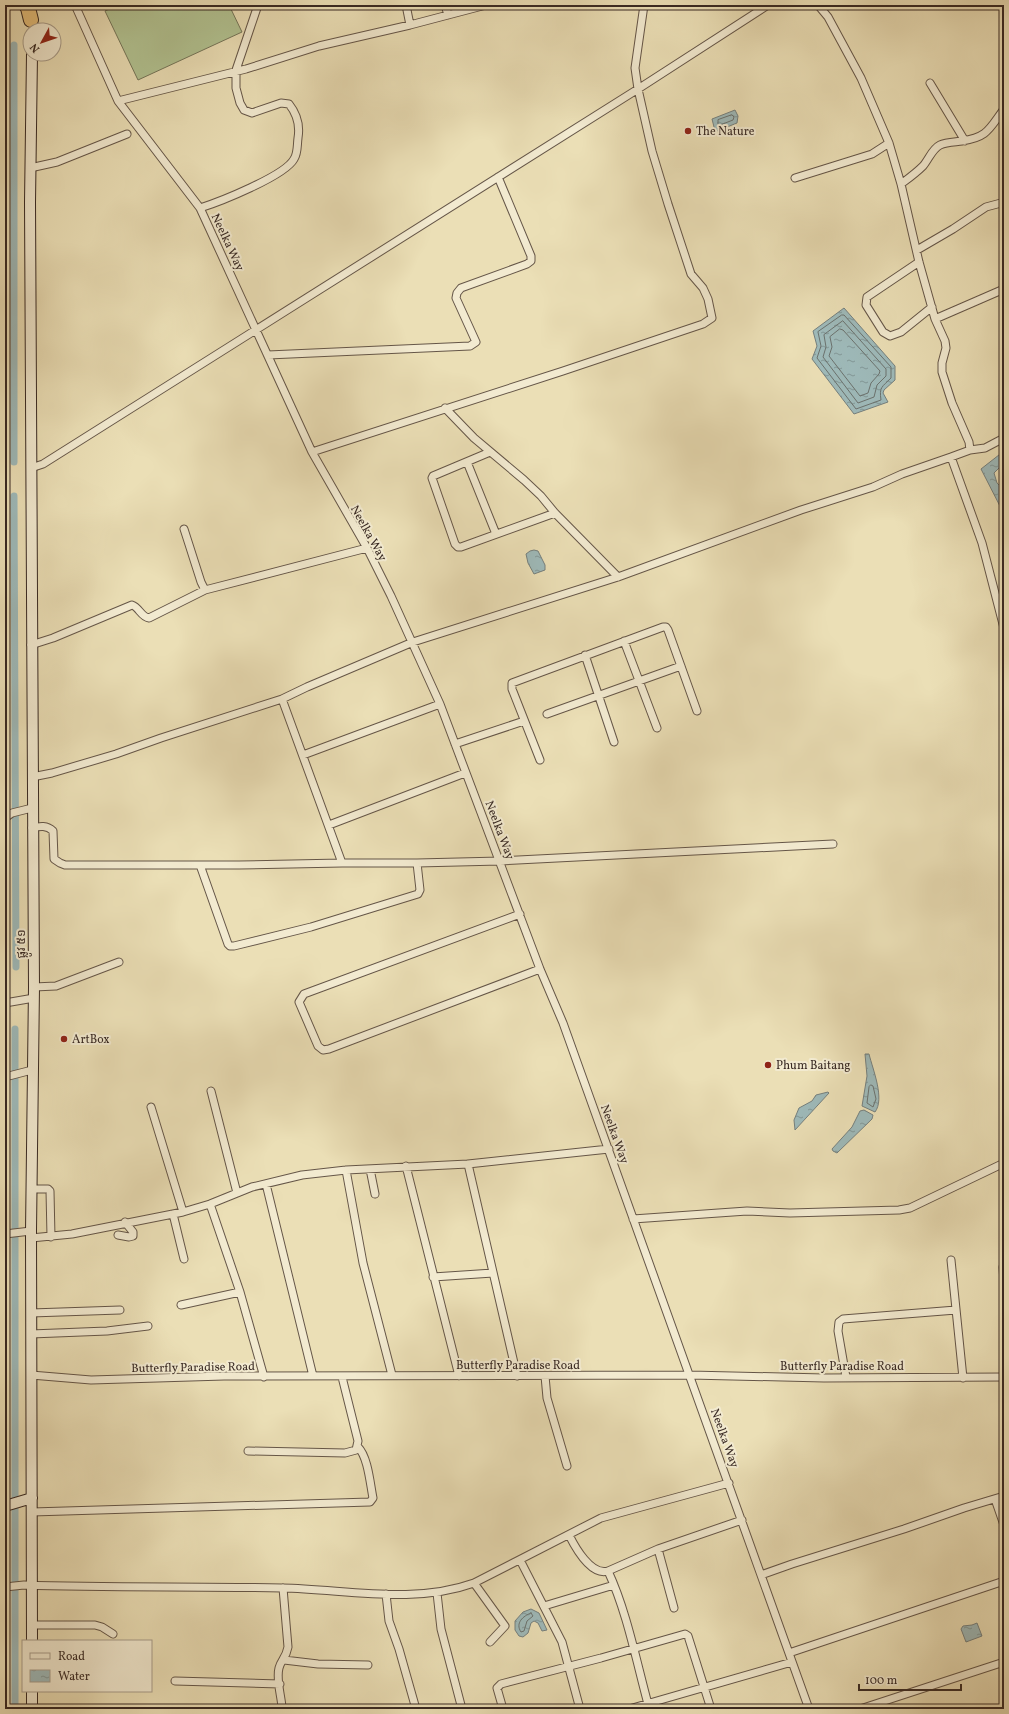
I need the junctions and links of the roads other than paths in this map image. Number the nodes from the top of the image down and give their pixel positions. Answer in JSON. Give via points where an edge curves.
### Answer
{"nodes":[{"id":1,"x":26,"y":5,"type":"edge"},
{"id":2,"x":31,"y":5,"type":"edge"},
{"id":3,"x":75,"y":5,"type":"edge"},
{"id":4,"x":258,"y":5,"type":"edge"},
{"id":5,"x":406,"y":5,"type":"edge"},
{"id":6,"x":446,"y":5,"type":"edge"},
{"id":7,"x":486,"y":5,"type":"edge"},
{"id":8,"x":644,"y":5,"type":"edge"},
{"id":9,"x":768,"y":5,"type":"edge"},
{"id":10,"x":818,"y":5,"type":"edge"},
{"id":11,"x":448,"y":15,"type":"junction"},
{"id":12,"x":31,"y":22,"type":"edge"},
{"id":13,"x":32,"y":22,"type":"edge"},
{"id":14,"x":410,"y":25,"type":"junction"},
{"id":15,"x":32,"y":62,"type":"edge"},
{"id":16,"x":236,"y":70,"type":"junction"},
{"id":17,"x":930,"y":83,"type":"dead end"},
{"id":18,"x":638,"y":89,"type":"junction"},
{"id":19,"x":118,"y":101,"type":"junction"},
{"id":20,"x":1004,"y":109,"type":"edge"},
{"id":21,"x":127,"y":134,"type":"dead end"},
{"id":22,"x":965,"y":140,"type":"junction"},
{"id":23,"x":889,"y":144,"type":"junction"},
{"id":24,"x":30,"y":168,"type":"junction"},
{"id":25,"x":498,"y":177,"type":"junction"},
{"id":26,"x":795,"y":178,"type":"dead end"},
{"id":27,"x":901,"y":184,"type":"junction"},
{"id":28,"x":1004,"y":206,"type":"edge"},
{"id":29,"x":200,"y":208,"type":"junction"},
{"id":30,"x":917,"y":250,"type":"junction"},
{"id":31,"x":919,"y":262,"type":"junction"},
{"id":32,"x":1004,"y":289,"type":"edge"},
{"id":33,"x":932,"y":307,"type":"junction"},
{"id":34,"x":935,"y":319,"type":"junction"},
{"id":35,"x":256,"y":330,"type":"junction"},
{"id":36,"x":268,"y":355,"type":"junction"},
{"id":37,"x":445,"y":408,"type":"junction"},
{"id":38,"x":1004,"y":438,"type":"edge"},
{"id":39,"x":970,"y":450,"type":"junction"},
{"id":40,"x":312,"y":452,"type":"junction"},
{"id":41,"x":490,"y":452,"type":"junction"},
{"id":42,"x":951,"y":456,"type":"junction"},
{"id":43,"x":467,"y":462,"type":"junction"},
{"id":44,"x":31,"y":468,"type":"junction"},
{"id":45,"x":555,"y":513,"type":"junction"},
{"id":46,"x":184,"y":529,"type":"dead end"},
{"id":47,"x":496,"y":534,"type":"junction"},
{"id":48,"x":367,"y":548,"type":"junction"},
{"id":49,"x":618,"y":577,"type":"junction"},
{"id":50,"x":205,"y":590,"type":"junction"},
{"id":51,"x":1004,"y":628,"type":"edge"},
{"id":52,"x":624,"y":641,"type":"junction"},
{"id":53,"x":413,"y":642,"type":"junction"},
{"id":54,"x":31,"y":645,"type":"junction"},
{"id":55,"x":585,"y":655,"type":"junction"},
{"id":56,"x":681,"y":666,"type":"junction"},
{"id":57,"x":640,"y":681,"type":"junction"},
{"id":58,"x":598,"y":696,"type":"junction"},
{"id":59,"x":282,"y":699,"type":"junction"},
{"id":60,"x":440,"y":704,"type":"junction"},
{"id":61,"x":697,"y":711,"type":"dead end"},
{"id":62,"x":547,"y":714,"type":"dead end"},
{"id":63,"x":524,"y":721,"type":"junction"},
{"id":64,"x":657,"y":728,"type":"dead end"},
{"id":65,"x":614,"y":742,"type":"dead end"},
{"id":66,"x":455,"y":744,"type":"junction"},
{"id":67,"x":303,"y":755,"type":"junction"},
{"id":68,"x":540,"y":760,"type":"dead end"},
{"id":69,"x":466,"y":773,"type":"junction"},
{"id":70,"x":32,"y":777,"type":"junction"},
{"id":71,"x":29,"y":809,"type":"junction"},
{"id":72,"x":5,"y":818,"type":"edge"},
{"id":73,"x":329,"y":825,"type":"junction"},
{"id":74,"x":32,"y":828,"type":"junction"},
{"id":75,"x":833,"y":844,"type":"dead end"},
{"id":76,"x":500,"y":861,"type":"junction"},
{"id":77,"x":342,"y":863,"type":"junction"},
{"id":78,"x":417,"y":863,"type":"junction"},
{"id":79,"x":200,"y":865,"type":"junction"},
{"id":80,"x":520,"y":914,"type":"junction"},
{"id":81,"x":119,"y":962,"type":"dead end"},
{"id":82,"x":540,"y":969,"type":"junction"},
{"id":83,"x":37,"y":987,"type":"junction"},
{"id":84,"x":34,"y":998,"type":"junction"},
{"id":85,"x":5,"y":1002,"type":"edge"},
{"id":86,"x":28,"y":1071,"type":"junction"},
{"id":87,"x":9,"y":1076,"type":"edge"},
{"id":88,"x":211,"y":1091,"type":"dead end"},
{"id":89,"x":151,"y":1107,"type":"dead end"},
{"id":90,"x":609,"y":1149,"type":"junction"},
{"id":91,"x":1004,"y":1163,"type":"edge"},
{"id":92,"x":468,"y":1164,"type":"junction"},
{"id":93,"x":406,"y":1166,"type":"junction"},
{"id":94,"x":370,"y":1169,"type":"junction"},
{"id":95,"x":346,"y":1170,"type":"junction"},
{"id":96,"x":266,"y":1184,"type":"junction"},
{"id":97,"x":38,"y":1189,"type":"junction"},
{"id":98,"x":237,"y":1193,"type":"junction"},
{"id":99,"x":374,"y":1194,"type":"dead end"},
{"id":100,"x":210,"y":1204,"type":"junction"},
{"id":101,"x":183,"y":1212,"type":"junction"},
{"id":102,"x":173,"y":1214,"type":"junction"},
{"id":103,"x":633,"y":1219,"type":"junction"},
{"id":104,"x":125,"y":1222,"type":"junction"},
{"id":105,"x":7,"y":1233,"type":"edge"},
{"id":106,"x":118,"y":1235,"type":"dead end"},
{"id":107,"x":37,"y":1236,"type":"junction"},
{"id":108,"x":184,"y":1259,"type":"dead end"},
{"id":109,"x":951,"y":1260,"type":"dead end"},
{"id":110,"x":1004,"y":1266,"type":"edge"},
{"id":111,"x":493,"y":1273,"type":"junction"},
{"id":112,"x":432,"y":1278,"type":"junction"},
{"id":113,"x":1004,"y":1282,"type":"edge"},
{"id":114,"x":240,"y":1292,"type":"junction"},
{"id":115,"x":181,"y":1305,"type":"dead end"},
{"id":116,"x":120,"y":1310,"type":"dead end"},
{"id":117,"x":956,"y":1310,"type":"junction"},
{"id":118,"x":38,"y":1313,"type":"junction"},
{"id":119,"x":148,"y":1326,"type":"dead end"},
{"id":120,"x":40,"y":1334,"type":"junction"},
{"id":121,"x":36,"y":1375,"type":"junction"},
{"id":122,"x":392,"y":1375,"type":"junction"},
{"id":123,"x":690,"y":1375,"type":"junction"},
{"id":124,"x":313,"y":1376,"type":"junction"},
{"id":125,"x":459,"y":1376,"type":"junction"},
{"id":126,"x":517,"y":1376,"type":"junction"},
{"id":127,"x":545,"y":1376,"type":"junction"},
{"id":128,"x":264,"y":1377,"type":"junction"},
{"id":129,"x":342,"y":1377,"type":"junction"},
{"id":130,"x":846,"y":1377,"type":"junction"},
{"id":131,"x":1004,"y":1377,"type":"edge"},
{"id":132,"x":962,"y":1378,"type":"junction"},
{"id":133,"x":358,"y":1447,"type":"junction"},
{"id":134,"x":248,"y":1452,"type":"dead end"},
{"id":135,"x":567,"y":1466,"type":"dead end"},
{"id":136,"x":729,"y":1483,"type":"junction"},
{"id":137,"x":1004,"y":1496,"type":"edge"},
{"id":138,"x":32,"y":1498,"type":"junction"},
{"id":139,"x":995,"y":1499,"type":"junction"},
{"id":140,"x":11,"y":1504,"type":"edge"},
{"id":141,"x":32,"y":1512,"type":"junction"},
{"id":142,"x":742,"y":1520,"type":"junction"},
{"id":143,"x":1004,"y":1525,"type":"edge"},
{"id":144,"x":569,"y":1535,"type":"junction"},
{"id":145,"x":658,"y":1549,"type":"junction"},
{"id":146,"x":520,"y":1560,"type":"junction"},
{"id":147,"x":608,"y":1571,"type":"junction"},
{"id":148,"x":762,"y":1576,"type":"junction"},
{"id":149,"x":1004,"y":1581,"type":"edge"},
{"id":150,"x":474,"y":1583,"type":"junction"},
{"id":151,"x":28,"y":1585,"type":"junction"},
{"id":152,"x":614,"y":1585,"type":"junction"},
{"id":153,"x":8,"y":1586,"type":"edge"},
{"id":154,"x":283,"y":1588,"type":"junction"},
{"id":155,"x":437,"y":1593,"type":"junction"},
{"id":156,"x":386,"y":1594,"type":"junction"},
{"id":157,"x":544,"y":1606,"type":"junction"},
{"id":158,"x":674,"y":1608,"type":"dead end"},
{"id":159,"x":32,"y":1625,"type":"junction"},
{"id":160,"x":113,"y":1634,"type":"dead end"},
{"id":161,"x":32,"y":1640,"type":"edge"},
{"id":162,"x":490,"y":1642,"type":"dead end"},
{"id":163,"x":632,"y":1649,"type":"junction"},
{"id":164,"x":789,"y":1653,"type":"junction"},
{"id":165,"x":284,"y":1660,"type":"junction"},
{"id":166,"x":792,"y":1662,"type":"junction"},
{"id":167,"x":1004,"y":1662,"type":"edge"},
{"id":168,"x":368,"y":1665,"type":"dead end"},
{"id":169,"x":569,"y":1666,"type":"junction"},
{"id":170,"x":175,"y":1681,"type":"dead end"},
{"id":171,"x":280,"y":1684,"type":"junction"},
{"id":172,"x":704,"y":1689,"type":"junction"},
{"id":173,"x":32,"y":1692,"type":"edge"},
{"id":174,"x":648,"y":1704,"type":"junction"},
{"id":175,"x":282,"y":1707,"type":"dead end"},
{"id":176,"x":32,"y":1709,"type":"edge"},
{"id":177,"x":416,"y":1709,"type":"edge"},
{"id":178,"x":462,"y":1709,"type":"edge"},
{"id":179,"x":503,"y":1709,"type":"edge"},
{"id":180,"x":580,"y":1709,"type":"edge"},
{"id":181,"x":629,"y":1709,"type":"edge"},
{"id":182,"x":710,"y":1709,"type":"edge"},
{"id":183,"x":809,"y":1709,"type":"edge"},
{"id":184,"x":860,"y":1709,"type":"edge"}],
"edges":[{"from":1,"to":12,"type":"highway"},
{"from":2,"to":13,"type":"main road"},
{"from":3,"to":19,"type":"street","name":"Neelka Way"},
{"from":4,"to":16,"type":"street"},
{"from":5,"to":14,"type":"street"},
{"from":6,"to":11,"type":"street"},
{"from":7,"to":11,"type":"street"},
{"from":8,"to":18,"type":"street","via":[[634,68]]},
{"from":9,"to":18,"type":"street"},
{"from":10,"to":23,"type":"street","via":[[828,18],[861,78]]},
{"from":11,"to":14,"type":"street"},
{"from":14,"to":16,"type":"street","via":[[319,46]]},
{"from":15,"to":24,"type":"main road","name":"ផ្លូវ ៥១"},
{"from":16,"to":19,"type":"street"},
{"from":16,"to":29,"type":"street","via":[[236,88],[240,103],[248,113],[281,102],[289,104],[292,108],[298,119],[296,155],[288,167],[276,175]]},
{"from":17,"to":22,"type":"street"},
{"from":18,"to":25,"type":"street"},
{"from":18,"to":37,"type":"street","via":[[652,151],[668,204],[692,274],[708,299],[712,318],[703,324],[563,372]]},
{"from":19,"to":29,"type":"street","name":"Neelka Way"},
{"from":20,"to":22,"type":"street","via":[[988,133]]},
{"from":21,"to":24,"type":"street","via":[[57,162]]},
{"from":22,"to":27,"type":"street","via":[[938,146],[917,171]]},
{"from":23,"to":26,"type":"street","via":[[872,154]]},
{"from":23,"to":27,"type":"street"},
{"from":24,"to":44,"type":"main road","name":"ផ្លូវ ៥១"},
{"from":25,"to":35,"type":"street"},
{"from":25,"to":36,"type":"street","via":[[531,261],[461,288],[457,293],[456,298],[476,342],[474,345]]},
{"from":27,"to":30,"type":"street"},
{"from":28,"to":30,"type":"street","via":[[1001,203],[986,207]]},
{"from":29,"to":35,"type":"street","name":"Neelka Way"},
{"from":30,"to":31,"type":"street"},
{"from":31,"to":33,"type":"street"},
{"from":31,"to":33,"type":"street","via":[[867,297],[866,305],[883,332],[890,336],[901,332]]},
{"from":32,"to":34,"type":"street"},
{"from":33,"to":34,"type":"street"},
{"from":34,"to":39,"type":"street","via":[[946,348],[942,372]]},
{"from":35,"to":36,"type":"street","name":"Neelka Way"},
{"from":35,"to":44,"type":"street","via":[[43,464]]},
{"from":36,"to":40,"type":"street","name":"Neelka Way"},
{"from":37,"to":40,"type":"street"},
{"from":37,"to":41,"type":"street"},
{"from":38,"to":39,"type":"street","via":[[985,448]]},
{"from":39,"to":42,"type":"street"},
{"from":40,"to":48,"type":"street","name":"Neelka Way"},
{"from":41,"to":43,"type":"street"},
{"from":41,"to":45,"type":"street","via":[[524,480]]},
{"from":42,"to":49,"type":"street"},
{"from":42,"to":51,"type":"street","via":[[982,543]]},
{"from":43,"to":47,"type":"street"},
{"from":43,"to":47,"type":"street","via":[[432,478],[455,544],[461,547]]},
{"from":44,"to":54,"type":"main road","name":"ផ្លូវ ៥១"},
{"from":45,"to":47,"type":"street"},
{"from":45,"to":49,"type":"street"},
{"from":46,"to":50,"type":"street"},
{"from":48,"to":50,"type":"street"},
{"from":48,"to":53,"type":"street","name":"Neelka Way"},
{"from":49,"to":53,"type":"street"},
{"from":50,"to":54,"type":"street","via":[[152,617],[146,618],[132,605]]},
{"from":52,"to":55,"type":"street"},
{"from":52,"to":56,"type":"street","via":[[666,627]]},
{"from":52,"to":57,"type":"street"},
{"from":53,"to":59,"type":"street"},
{"from":53,"to":60,"type":"street","name":"Neelka Way"},
{"from":54,"to":70,"type":"main road","name":"ផ្លូវ ៥១"},
{"from":55,"to":58,"type":"street"},
{"from":55,"to":63,"type":"street","via":[[512,682]]},
{"from":56,"to":57,"type":"street"},
{"from":56,"to":61,"type":"street"},
{"from":57,"to":58,"type":"street"},
{"from":57,"to":64,"type":"street"},
{"from":58,"to":62,"type":"street"},
{"from":58,"to":65,"type":"street"},
{"from":59,"to":67,"type":"street"},
{"from":59,"to":70,"type":"street","via":[[109,756]]},
{"from":60,"to":66,"type":"street","name":"Neelka Way"},
{"from":60,"to":67,"type":"street"},
{"from":63,"to":66,"type":"street"},
{"from":63,"to":68,"type":"street"},
{"from":66,"to":69,"type":"street","name":"Neelka Way"},
{"from":67,"to":73,"type":"street"},
{"from":69,"to":73,"type":"street"},
{"from":69,"to":76,"type":"street","name":"Neelka Way"},
{"from":70,"to":71,"type":"main road","name":"ផ្លូវ ៥១"},
{"from":71,"to":72,"type":"street","via":[[12,813]]},
{"from":71,"to":74,"type":"main road","name":"ផ្លូវ ៥១"},
{"from":73,"to":77,"type":"street"},
{"from":74,"to":79,"type":"street","via":[[49,827],[53,831],[54,860],[60,864]]},
{"from":74,"to":83,"type":"main road","name":"ផ្លូវ ៥១"},
{"from":75,"to":76,"type":"street"},
{"from":76,"to":78,"type":"street"},
{"from":76,"to":80,"type":"street","name":"Neelka Way"},
{"from":77,"to":78,"type":"street"},
{"from":77,"to":79,"type":"street"},
{"from":78,"to":79,"type":"street","via":[[420,890],[418,894],[311,927],[234,946],[228,944]]},
{"from":80,"to":82,"type":"street","name":"Neelka Way"},
{"from":80,"to":82,"type":"street","via":[[304,994],[299,1002],[318,1046],[323,1050]]},
{"from":81,"to":83,"type":"street","via":[[61,984]]},
{"from":82,"to":90,"type":"street","name":"Neelka Way","via":[[563,1023]]},
{"from":83,"to":84,"type":"main road","name":"ផ្លូវ ៥១"},
{"from":84,"to":85,"type":"street"},
{"from":84,"to":86,"type":"main road","name":"ផ្លូវ ៥១"},
{"from":86,"to":87,"type":"street"},
{"from":86,"to":97,"type":"main road","name":"ផ្លូវ ៥១"},
{"from":88,"to":98,"type":"street"},
{"from":89,"to":101,"type":"street"},
{"from":90,"to":92,"type":"street"},
{"from":90,"to":103,"type":"street","name":"Neelka Way"},
{"from":91,"to":103,"type":"street","via":[[910,1208],[899,1210],[790,1213],[747,1211]]},
{"from":92,"to":93,"type":"street"},
{"from":92,"to":111,"type":"street"},
{"from":93,"to":94,"type":"street"},
{"from":93,"to":112,"type":"street"},
{"from":94,"to":95,"type":"street"},
{"from":94,"to":99,"type":"street"},
{"from":95,"to":96,"type":"street","via":[[302,1175]]},
{"from":95,"to":122,"type":"street","via":[[363,1262]]},
{"from":96,"to":98,"type":"street"},
{"from":96,"to":124,"type":"street"},
{"from":97,"to":107,"type":"main road","name":"ផ្លូវ ៥១"},
{"from":97,"to":107,"type":"street","via":[[49,1190],[51,1195]]},
{"from":98,"to":100,"type":"street"},
{"from":100,"to":101,"type":"street"},
{"from":100,"to":114,"type":"street"},
{"from":101,"to":102,"type":"street"},
{"from":102,"to":104,"type":"street"},
{"from":102,"to":108,"type":"street"},
{"from":103,"to":123,"type":"street","name":"Neelka Way"},
{"from":104,"to":106,"type":"street","via":[[133,1236]]},
{"from":104,"to":107,"type":"street","via":[[72,1234]]},
{"from":105,"to":107,"type":"street"},
{"from":107,"to":118,"type":"main road","name":"ផ្លូវ ៥១"},
{"from":109,"to":117,"type":"street"},
{"from":110,"to":113,"type":"street"},
{"from":111,"to":112,"type":"street"},
{"from":111,"to":126,"type":"street"},
{"from":112,"to":125,"type":"street"},
{"from":114,"to":115,"type":"street"},
{"from":114,"to":128,"type":"street"},
{"from":116,"to":118,"type":"street"},
{"from":117,"to":130,"type":"street","via":[[843,1319],[838,1332]]},
{"from":117,"to":132,"type":"street"},
{"from":118,"to":120,"type":"main road","name":"ផ្លូវ ៥១"},
{"from":119,"to":120,"type":"street"},
{"from":120,"to":121,"type":"main road","name":"ផ្លូវ ៥១"},
{"from":121,"to":128,"type":"street","name":"Butterfly Paradise Road","via":[[91,1380]]},
{"from":121,"to":138,"type":"main road","name":"ផ្លូវ ៥១"},
{"from":122,"to":125,"type":"street","name":"Butterfly Paradise Road"},
{"from":122,"to":129,"type":"street","name":"Butterfly Paradise Road"},
{"from":123,"to":127,"type":"street","name":"Butterfly Paradise Road"},
{"from":123,"to":130,"type":"street","name":"Butterfly Paradise Road"},
{"from":123,"to":136,"type":"street","name":"Neelka Way"},
{"from":124,"to":128,"type":"street","name":"Butterfly Paradise Road"},
{"from":124,"to":129,"type":"street","name":"Butterfly Paradise Road"},
{"from":125,"to":126,"type":"street","name":"Butterfly Paradise Road"},
{"from":126,"to":127,"type":"street","name":"Butterfly Paradise Road"},
{"from":127,"to":135,"type":"street","via":[[547,1398]]},
{"from":129,"to":133,"type":"street"},
{"from":130,"to":132,"type":"street","name":"Butterfly Paradise Road"},
{"from":131,"to":132,"type":"street","name":"Butterfly Paradise Road"},
{"from":133,"to":134,"type":"street","via":[[345,1453]]},
{"from":133,"to":141,"type":"street","via":[[363,1452],[371,1484],[373,1498],[370,1502]]},
{"from":136,"to":142,"type":"street","name":"Neelka Way"},
{"from":136,"to":144,"type":"street","via":[[601,1518]]},
{"from":137,"to":139,"type":"street"},
{"from":138,"to":140,"type":"main road"},
{"from":138,"to":141,"type":"main road","name":"ផ្លូវ ៥១"},
{"from":139,"to":143,"type":"street"},
{"from":139,"to":148,"type":"street"},
{"from":141,"to":151,"type":"main road","name":"ផ្លូវ ៥១"},
{"from":142,"to":145,"type":"street"},
{"from":142,"to":148,"type":"street","name":"Neelka Way"},
{"from":144,"to":146,"type":"street"},
{"from":144,"to":147,"type":"street","via":[[588,1563],[598,1571]]},
{"from":145,"to":147,"type":"street"},
{"from":145,"to":158,"type":"street"},
{"from":146,"to":150,"type":"street"},
{"from":146,"to":157,"type":"street"},
{"from":147,"to":152,"type":"street"},
{"from":148,"to":164,"type":"street","name":"Neelka Way"},
{"from":149,"to":164,"type":"street"},
{"from":150,"to":155,"type":"street"},
{"from":150,"to":162,"type":"street","via":[[505,1626]]},
{"from":151,"to":153,"type":"street"},
{"from":151,"to":154,"type":"street"},
{"from":151,"to":159,"type":"main road","name":"ផ្លូវ ៥១"},
{"from":152,"to":157,"type":"street"},
{"from":152,"to":163,"type":"street"},
{"from":154,"to":156,"type":"street"},
{"from":154,"to":165,"type":"street","via":[[288,1647]]},
{"from":155,"to":156,"type":"street"},
{"from":155,"to":178,"type":"street","via":[[441,1629]]},
{"from":156,"to":177,"type":"street","via":[[389,1621]]},
{"from":157,"to":169,"type":"street","via":[[562,1642]]},
{"from":159,"to":160,"type":"street","via":[[95,1625],[102,1626]]},
{"from":159,"to":161,"type":"main road","name":"ផ្លូវ ៥១"},
{"from":163,"to":169,"type":"street"},
{"from":163,"to":172,"type":"street","via":[[688,1635]]},
{"from":163,"to":174,"type":"street"},
{"from":164,"to":166,"type":"street","name":"Neelka Way"},
{"from":165,"to":168,"type":"street"},
{"from":165,"to":171,"type":"street","via":[[279,1670]]},
{"from":166,"to":172,"type":"street"},
{"from":166,"to":183,"type":"street","name":"Neelka Way"},
{"from":167,"to":184,"type":"street"},
{"from":169,"to":179,"type":"street","via":[[498,1686]]},
{"from":169,"to":180,"type":"street"},
{"from":170,"to":171,"type":"street"},
{"from":171,"to":175,"type":"street"},
{"from":172,"to":174,"type":"street"},
{"from":172,"to":182,"type":"street"},
{"from":173,"to":176,"type":"main road"},
{"from":174,"to":181,"type":"street"}]}
